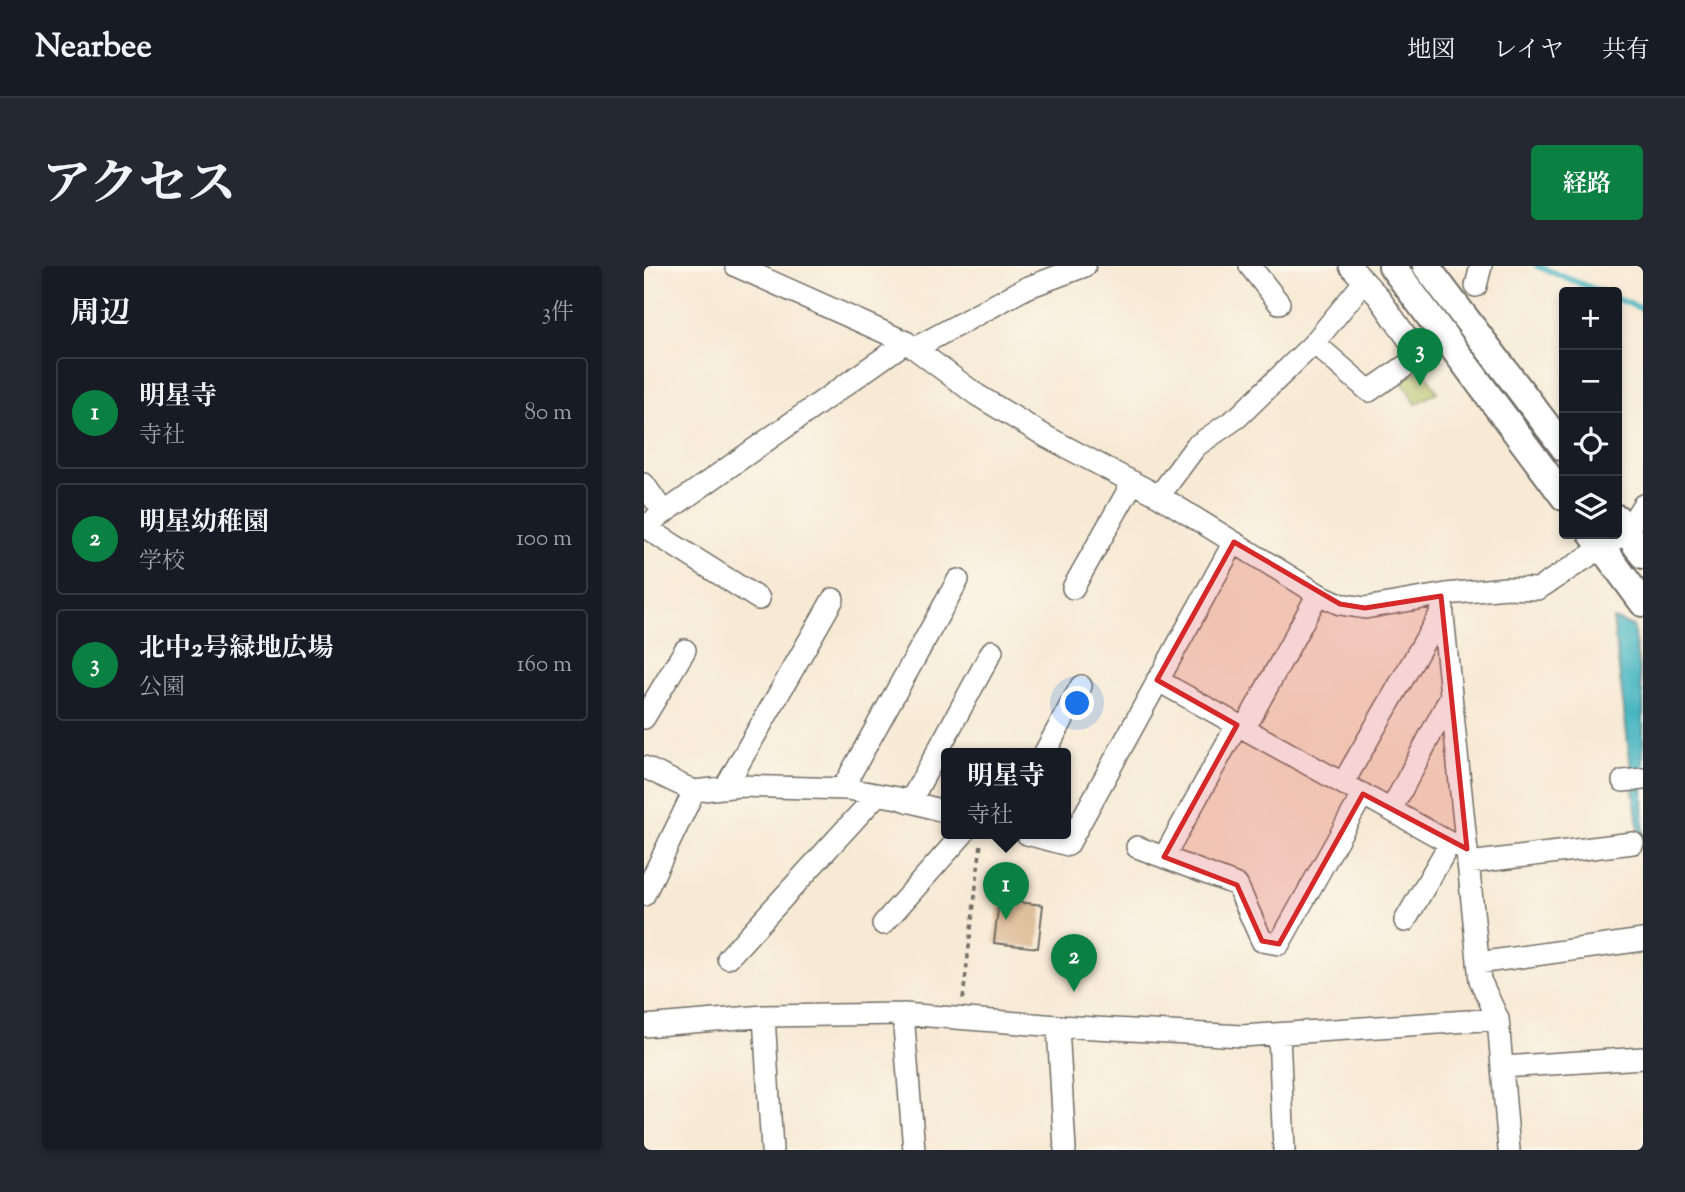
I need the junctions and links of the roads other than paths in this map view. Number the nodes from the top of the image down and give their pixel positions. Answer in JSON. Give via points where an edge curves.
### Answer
{"nodes":[{"id":1,"x":736,"y":266,"type":"edge"},
{"id":2,"x":1084,"y":266,"type":"edge"},
{"id":3,"x":1250,"y":266,"type":"edge"},
{"id":4,"x":1392,"y":266,"type":"edge"},
{"id":5,"x":1426,"y":266,"type":"edge"},
{"id":6,"x":1357,"y":274,"type":"edge"},
{"id":7,"x":1279,"y":303,"type":"dead end"},
{"id":8,"x":1314,"y":343,"type":"junction"},
{"id":9,"x":911,"y":345,"type":"junction"},
{"id":10,"x":1559,"y":441,"type":"edge"},
{"id":11,"x":1133,"y":482,"type":"junction"},
{"id":12,"x":644,"y":484,"type":"edge"},
{"id":13,"x":1559,"y":490,"type":"edge"},
{"id":14,"x":1159,"y":496,"type":"junction"},
{"id":15,"x":1643,"y":505,"type":"edge"},
{"id":16,"x":664,"y":513,"type":"junction"},
{"id":17,"x":1622,"y":525,"type":"edge"},
{"id":18,"x":644,"y":527,"type":"edge"},
{"id":19,"x":1597,"y":541,"type":"edge"},
{"id":20,"x":1234,"y":542,"type":"junction"},
{"id":21,"x":1643,"y":555,"type":"edge"},
{"id":22,"x":958,"y":580,"type":"dead end"},
{"id":23,"x":1073,"y":588,"type":"dead end"},
{"id":24,"x":1318,"y":594,"type":"junction"},
{"id":25,"x":760,"y":599,"type":"dead end"},
{"id":26,"x":833,"y":599,"type":"dead end"},
{"id":27,"x":1442,"y":603,"type":"junction"},
{"id":28,"x":1643,"y":603,"type":"edge"},
{"id":29,"x":685,"y":650,"type":"dead end"},
{"id":30,"x":992,"y":651,"type":"dead end"},
{"id":31,"x":1157,"y":680,"type":"junction"},
{"id":32,"x":1080,"y":686,"type":"dead end"},
{"id":33,"x":1451,"y":696,"type":"junction"},
{"id":34,"x":644,"y":718,"type":"edge"},
{"id":35,"x":1240,"y":727,"type":"junction"},
{"id":36,"x":1047,"y":748,"type":"edge"},
{"id":37,"x":644,"y":767,"type":"edge"},
{"id":38,"x":1343,"y":783,"type":"junction"},
{"id":39,"x":726,"y":786,"type":"junction"},
{"id":40,"x":842,"y":789,"type":"junction"},
{"id":41,"x":694,"y":791,"type":"junction"},
{"id":42,"x":877,"y":794,"type":"junction"},
{"id":43,"x":1363,"y":794,"type":"junction"},
{"id":44,"x":910,"y":802,"type":"junction"},
{"id":45,"x":941,"y":810,"type":"edge"},
{"id":46,"x":1391,"y":810,"type":"junction"},
{"id":47,"x":959,"y":839,"type":"edge"},
{"id":48,"x":1046,"y":839,"type":"edge"},
{"id":49,"x":1633,"y":843,"type":"dead end"},
{"id":50,"x":1137,"y":847,"type":"dead end"},
{"id":51,"x":1462,"y":851,"type":"junction"},
{"id":52,"x":1164,"y":857,"type":"junction"},
{"id":53,"x":644,"y":895,"type":"edge"},
{"id":54,"x":1405,"y":921,"type":"dead end"},
{"id":55,"x":883,"y":925,"type":"dead end"},
{"id":56,"x":1643,"y":940,"type":"edge"},
{"id":57,"x":728,"y":958,"type":"dead end"},
{"id":58,"x":1478,"y":962,"type":"junction"},
{"id":59,"x":903,"y":1014,"type":"junction"},
{"id":60,"x":764,"y":1016,"type":"junction"},
{"id":61,"x":1499,"y":1019,"type":"junction"},
{"id":62,"x":644,"y":1026,"type":"edge"},
{"id":63,"x":1058,"y":1026,"type":"junction"},
{"id":64,"x":1279,"y":1034,"type":"junction"},
{"id":65,"x":1643,"y":1058,"type":"edge"},
{"id":66,"x":1502,"y":1067,"type":"junction"},
{"id":67,"x":772,"y":1150,"type":"edge"},
{"id":68,"x":914,"y":1150,"type":"edge"},
{"id":69,"x":1065,"y":1150,"type":"edge"},
{"id":70,"x":1284,"y":1150,"type":"edge"},
{"id":71,"x":1509,"y":1150,"type":"edge"}],
"edges":[{"from":1,"to":9,"type":"street"},
{"from":2,"to":9,"type":"street","via":[[1026,288]]},
{"from":3,"to":7,"type":"street"},
{"from":4,"to":13,"type":"street"},
{"from":5,"to":10,"type":"street"},
{"from":6,"to":8,"type":"street"},
{"from":6,"to":8,"type":"street","via":[[1420,356],[1369,391]]},
{"from":8,"to":14,"type":"street","via":[[1238,416],[1196,446]]},
{"from":9,"to":11,"type":"street","via":[[976,395]]},
{"from":9,"to":16,"type":"street"},
{"from":11,"to":14,"type":"street"},
{"from":11,"to":23,"type":"street"},
{"from":12,"to":16,"type":"street"},
{"from":14,"to":20,"type":"street"},
{"from":15,"to":17,"type":"street"},
{"from":16,"to":18,"type":"street"},
{"from":17,"to":21,"type":"street"},
{"from":18,"to":25,"type":"street"},
{"from":19,"to":27,"type":"street","via":[[1538,589],[1446,594]]},
{"from":19,"to":28,"type":"street"},
{"from":20,"to":24,"type":"street"},
{"from":20,"to":31,"type":"street"},
{"from":22,"to":40,"type":"street"},
{"from":24,"to":27,"type":"street","via":[[1365,608]]},
{"from":24,"to":35,"type":"street"},
{"from":26,"to":39,"type":"street"},
{"from":27,"to":33,"type":"street"},
{"from":27,"to":38,"type":"street"},
{"from":29,"to":34,"type":"street"},
{"from":30,"to":44,"type":"street"},
{"from":31,"to":35,"type":"street"},
{"from":31,"to":48,"type":"street","via":[[1068,845]]},
{"from":32,"to":36,"type":"street"},
{"from":33,"to":46,"type":"street"},
{"from":33,"to":51,"type":"street"},
{"from":35,"to":38,"type":"street"},
{"from":35,"to":52,"type":"street"},
{"from":37,"to":41,"type":"street"},
{"from":38,"to":43,"type":"street"},
{"from":39,"to":40,"type":"street"},
{"from":39,"to":41,"type":"street"},
{"from":40,"to":42,"type":"street"},
{"from":41,"to":53,"type":"street"},
{"from":42,"to":44,"type":"street"},
{"from":42,"to":57,"type":"street"},
{"from":43,"to":46,"type":"street"},
{"from":43,"to":52,"type":"street","via":[[1279,944],[1262,941],[1237,885]]},
{"from":44,"to":45,"type":"street"},
{"from":46,"to":51,"type":"street"},
{"from":47,"to":55,"type":"street"},
{"from":49,"to":51,"type":"street"},
{"from":50,"to":52,"type":"street"},
{"from":51,"to":54,"type":"street"},
{"from":51,"to":58,"type":"street"},
{"from":56,"to":58,"type":"street"},
{"from":58,"to":61,"type":"street","via":[[1480,979]]},
{"from":59,"to":60,"type":"street"},
{"from":59,"to":63,"type":"street"},
{"from":59,"to":68,"type":"street"},
{"from":60,"to":62,"type":"street"},
{"from":60,"to":67,"type":"street"},
{"from":61,"to":64,"type":"street"},
{"from":61,"to":66,"type":"street"},
{"from":63,"to":64,"type":"street"},
{"from":63,"to":69,"type":"street"},
{"from":64,"to":70,"type":"street"},
{"from":65,"to":66,"type":"street"},
{"from":66,"to":71,"type":"street"}]}
